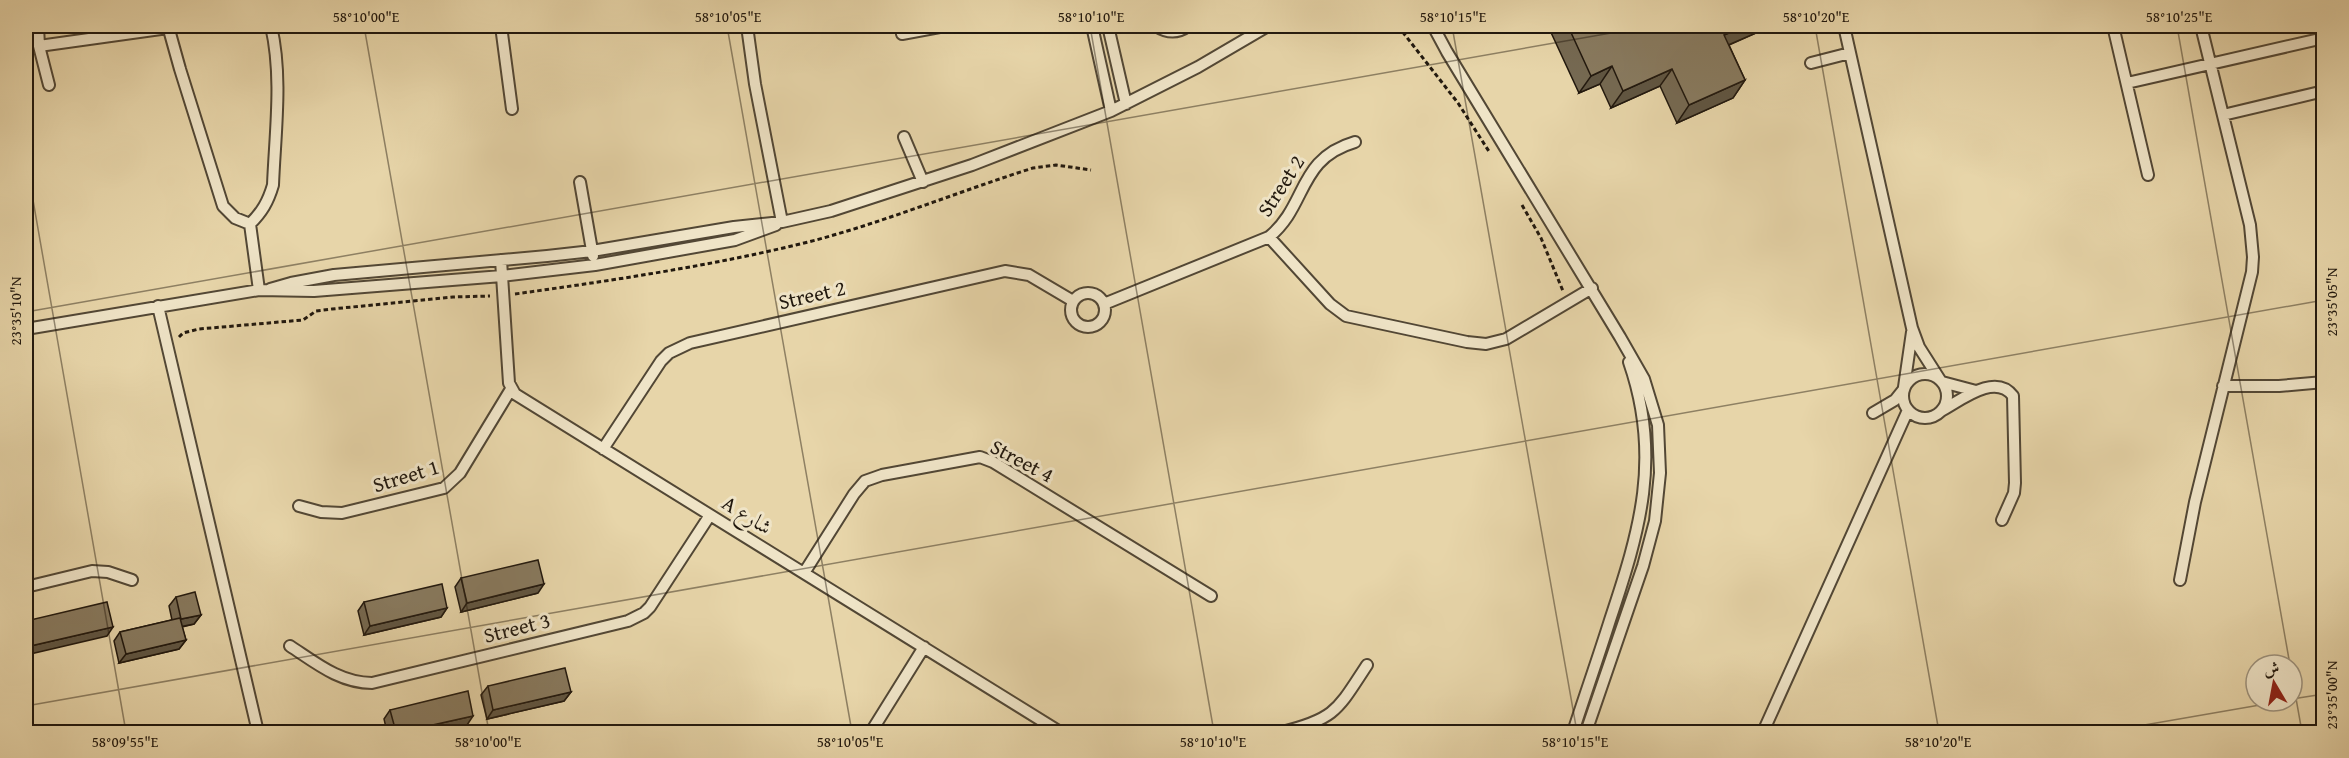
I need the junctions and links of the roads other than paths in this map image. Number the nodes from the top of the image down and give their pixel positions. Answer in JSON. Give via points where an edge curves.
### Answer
{"nodes":[{"id":1,"x":38,"y":26,"type":"edge"},
{"id":2,"x":271,"y":26,"type":"edge"},
{"id":3,"x":501,"y":26,"type":"edge"},
{"id":4,"x":747,"y":26,"type":"edge"},
{"id":5,"x":945,"y":26,"type":"edge"},
{"id":6,"x":1092,"y":26,"type":"edge"},
{"id":7,"x":1108,"y":26,"type":"edge"},
{"id":8,"x":1156,"y":26,"type":"edge"},
{"id":9,"x":1188,"y":26,"type":"edge"},
{"id":10,"x":1268,"y":26,"type":"edge"},
{"id":11,"x":1433,"y":26,"type":"edge"},
{"id":12,"x":1844,"y":26,"type":"edge"},
{"id":13,"x":2201,"y":26,"type":"edge"},
{"id":14,"x":168,"y":27,"type":"edge"},
{"id":15,"x":2114,"y":30,"type":"dead end"},
{"id":16,"x":902,"y":34,"type":"dead end"},
{"id":17,"x":2324,"y":38,"type":"edge"},
{"id":18,"x":39,"y":46,"type":"junction"},
{"id":19,"x":1850,"y":53,"type":"junction"},
{"id":20,"x":1811,"y":63,"type":"dead end"},
{"id":21,"x":2210,"y":64,"type":"junction"},
{"id":22,"x":2127,"y":83,"type":"junction"},
{"id":23,"x":49,"y":85,"type":"dead end"},
{"id":24,"x":2324,"y":91,"type":"edge"},
{"id":25,"x":1126,"y":104,"type":"junction"},
{"id":26,"x":512,"y":109,"type":"dead end"},
{"id":27,"x":1111,"y":111,"type":"junction"},
{"id":28,"x":2223,"y":115,"type":"junction"},
{"id":29,"x":904,"y":137,"type":"dead end"},
{"id":30,"x":1355,"y":142,"type":"dead end"},
{"id":31,"x":2148,"y":175,"type":"dead end"},
{"id":32,"x":580,"y":182,"type":"dead end"},
{"id":33,"x":923,"y":182,"type":"junction"},
{"id":34,"x":782,"y":222,"type":"junction"},
{"id":35,"x":250,"y":224,"type":"junction"},
{"id":36,"x":1269,"y":237,"type":"junction"},
{"id":37,"x":592,"y":250,"type":"junction"},
{"id":38,"x":501,"y":260,"type":"junction"},
{"id":39,"x":595,"y":265,"type":"junction"},
{"id":40,"x":502,"y":276,"type":"junction"},
{"id":41,"x":1592,"y":288,"type":"junction"},
{"id":42,"x":265,"y":290,"type":"junction"},
{"id":43,"x":1073,"y":301,"type":"junction"},
{"id":44,"x":1104,"y":304,"type":"junction"},
{"id":45,"x":158,"y":306,"type":"junction"},
{"id":46,"x":1912,"y":328,"type":"junction"},
{"id":47,"x":26,"y":329,"type":"edge"},
{"id":48,"x":1620,"y":337,"type":"junction"},
{"id":49,"x":1941,"y":381,"type":"junction"},
{"id":50,"x":2324,"y":382,"type":"edge"},
{"id":51,"x":2223,"y":386,"type":"junction"},
{"id":52,"x":511,"y":389,"type":"junction"},
{"id":53,"x":1904,"y":389,"type":"junction"},
{"id":54,"x":1976,"y":391,"type":"junction"},
{"id":55,"x":1907,"y":409,"type":"junction"},
{"id":56,"x":1941,"y":411,"type":"junction"},
{"id":57,"x":603,"y":449,"type":"junction"},
{"id":58,"x":298,"y":506,"type":"dead end"},
{"id":59,"x":710,"y":515,"type":"junction"},
{"id":60,"x":2002,"y":520,"type":"dead end"},
{"id":61,"x":804,"y":573,"type":"junction"},
{"id":62,"x":132,"y":580,"type":"dead end"},
{"id":63,"x":2180,"y":580,"type":"dead end"},
{"id":64,"x":26,"y":587,"type":"edge"},
{"id":65,"x":1211,"y":596,"type":"dead end"},
{"id":66,"x":290,"y":646,"type":"dead end"},
{"id":67,"x":924,"y":647,"type":"junction"},
{"id":68,"x":1367,"y":665,"type":"dead end"},
{"id":69,"x":258,"y":732,"type":"edge"},
{"id":70,"x":871,"y":732,"type":"edge"},
{"id":71,"x":1060,"y":732,"type":"edge"},
{"id":72,"x":1282,"y":732,"type":"edge"},
{"id":73,"x":1573,"y":732,"type":"edge"},
{"id":74,"x":1586,"y":732,"type":"edge"},
{"id":75,"x":1764,"y":732,"type":"edge"}],
"edges":[{"from":1,"to":18,"type":"lane"},
{"from":2,"to":35,"type":"lane","via":[[277,83],[273,185],[265,207]]},
{"from":3,"to":26,"type":"lane"},
{"from":4,"to":34,"type":"lane"},
{"from":5,"to":16,"type":"lane"},
{"from":6,"to":27,"type":"lane"},
{"from":7,"to":25,"type":"lane"},
{"from":8,"to":9,"type":"lane","via":[[1171,32]]},
{"from":10,"to":25,"type":"lane"},
{"from":11,"to":41,"type":"lane"},
{"from":12,"to":19,"type":"lane"},
{"from":13,"to":21,"type":"lane"},
{"from":14,"to":18,"type":"lane"},
{"from":14,"to":35,"type":"lane","via":[[224,206],[235,218]]},
{"from":15,"to":22,"type":"lane"},
{"from":17,"to":21,"type":"lane"},
{"from":18,"to":23,"type":"lane"},
{"from":19,"to":20,"type":"lane"},
{"from":19,"to":46,"type":"lane"},
{"from":21,"to":22,"type":"lane"},
{"from":21,"to":28,"type":"lane"},
{"from":22,"to":31,"type":"lane"},
{"from":24,"to":28,"type":"lane"},
{"from":25,"to":27,"type":"lane"},
{"from":27,"to":33,"type":"lane"},
{"from":28,"to":51,"type":"lane","via":[[2250,225],[2253,257]]},
{"from":29,"to":33,"type":"lane"},
{"from":30,"to":36,"type":"lane","name":"Street 2","via":[[1341,146],[1318,163],[1284,223]]},
{"from":32,"to":37,"type":"lane"},
{"from":33,"to":34,"type":"lane"},
{"from":34,"to":37,"type":"lane"},
{"from":34,"to":39,"type":"lane","via":[[735,240]]},
{"from":35,"to":42,"type":"lane"},
{"from":36,"to":41,"type":"lane","via":[[1330,304],[1346,316],[1467,342],[1486,344],[1506,339]]},
{"from":36,"to":44,"type":"lane","name":"Street 2"},
{"from":37,"to":38,"type":"lane"},
{"from":37,"to":39,"type":"lane"},
{"from":38,"to":40,"type":"lane"},
{"from":38,"to":42,"type":"lane","via":[[334,275]]},
{"from":39,"to":40,"type":"lane"},
{"from":40,"to":42,"type":"lane","via":[[314,291]]},
{"from":40,"to":52,"type":"lane"},
{"from":41,"to":48,"type":"lane"},
{"from":42,"to":45,"type":"lane"},
{"from":43,"to":44,"type":"lane","via":[[1089,293]]},
{"from":43,"to":44,"type":"lane","via":[[1073,320],[1089,328],[1101,322]]},
{"from":43,"to":57,"type":"lane","name":"Street 2","via":[[1029,275],[1005,271],[690,343],[661,361]]},
{"from":45,"to":47,"type":"lane"},
{"from":45,"to":69,"type":"lane"},
{"from":46,"to":49,"type":"lane"},
{"from":46,"to":53,"type":"lane"},
{"from":48,"to":73,"type":"lane","via":[[1635,381],[1644,426],[1646,473],[1641,519]]},
{"from":48,"to":74,"type":"lane","via":[[1644,379],[1658,424],[1660,473],[1655,521],[1643,566]]},
{"from":49,"to":53,"type":"lane","via":[[1924,374],[1909,381]]},
{"from":49,"to":54,"type":"lane"},
{"from":49,"to":56,"type":"lane","via":[[1947,397]]},
{"from":50,"to":51,"type":"lane"},
{"from":51,"to":63,"type":"lane"},
{"from":52,"to":57,"type":"lane","name":"A شارع"},
{"from":52,"to":58,"type":"lane","name":"Street 1","via":[[460,473],[444,488],[342,513]]},
{"from":53,"to":55,"type":"lane"},
{"from":53,"to":55,"type":"lane","via":[[1895,400],[1873,413]]},
{"from":54,"to":56,"type":"lane"},
{"from":54,"to":60,"type":"lane","via":[[2002,387],[2013,396],[2015,483]]},
{"from":55,"to":56,"type":"lane","via":[[1913,415],[1928,418]]},
{"from":55,"to":75,"type":"lane"},
{"from":57,"to":59,"type":"lane","name":"A شارع"},
{"from":59,"to":61,"type":"lane","name":"A شارع"},
{"from":59,"to":66,"type":"lane","name":"Street 3","via":[[650,607],[628,621],[372,683],[337,676]]},
{"from":61,"to":65,"type":"lane","name":"Street 4","via":[[865,481],[980,458],[993,462]]},
{"from":61,"to":67,"type":"lane","name":"A شارع"},
{"from":62,"to":64,"type":"lane","via":[[108,572],[92,572]]},
{"from":67,"to":70,"type":"lane"},
{"from":67,"to":71,"type":"lane","name":"A شارع"},
{"from":68,"to":72,"type":"lane","via":[[1328,717]]}]}
